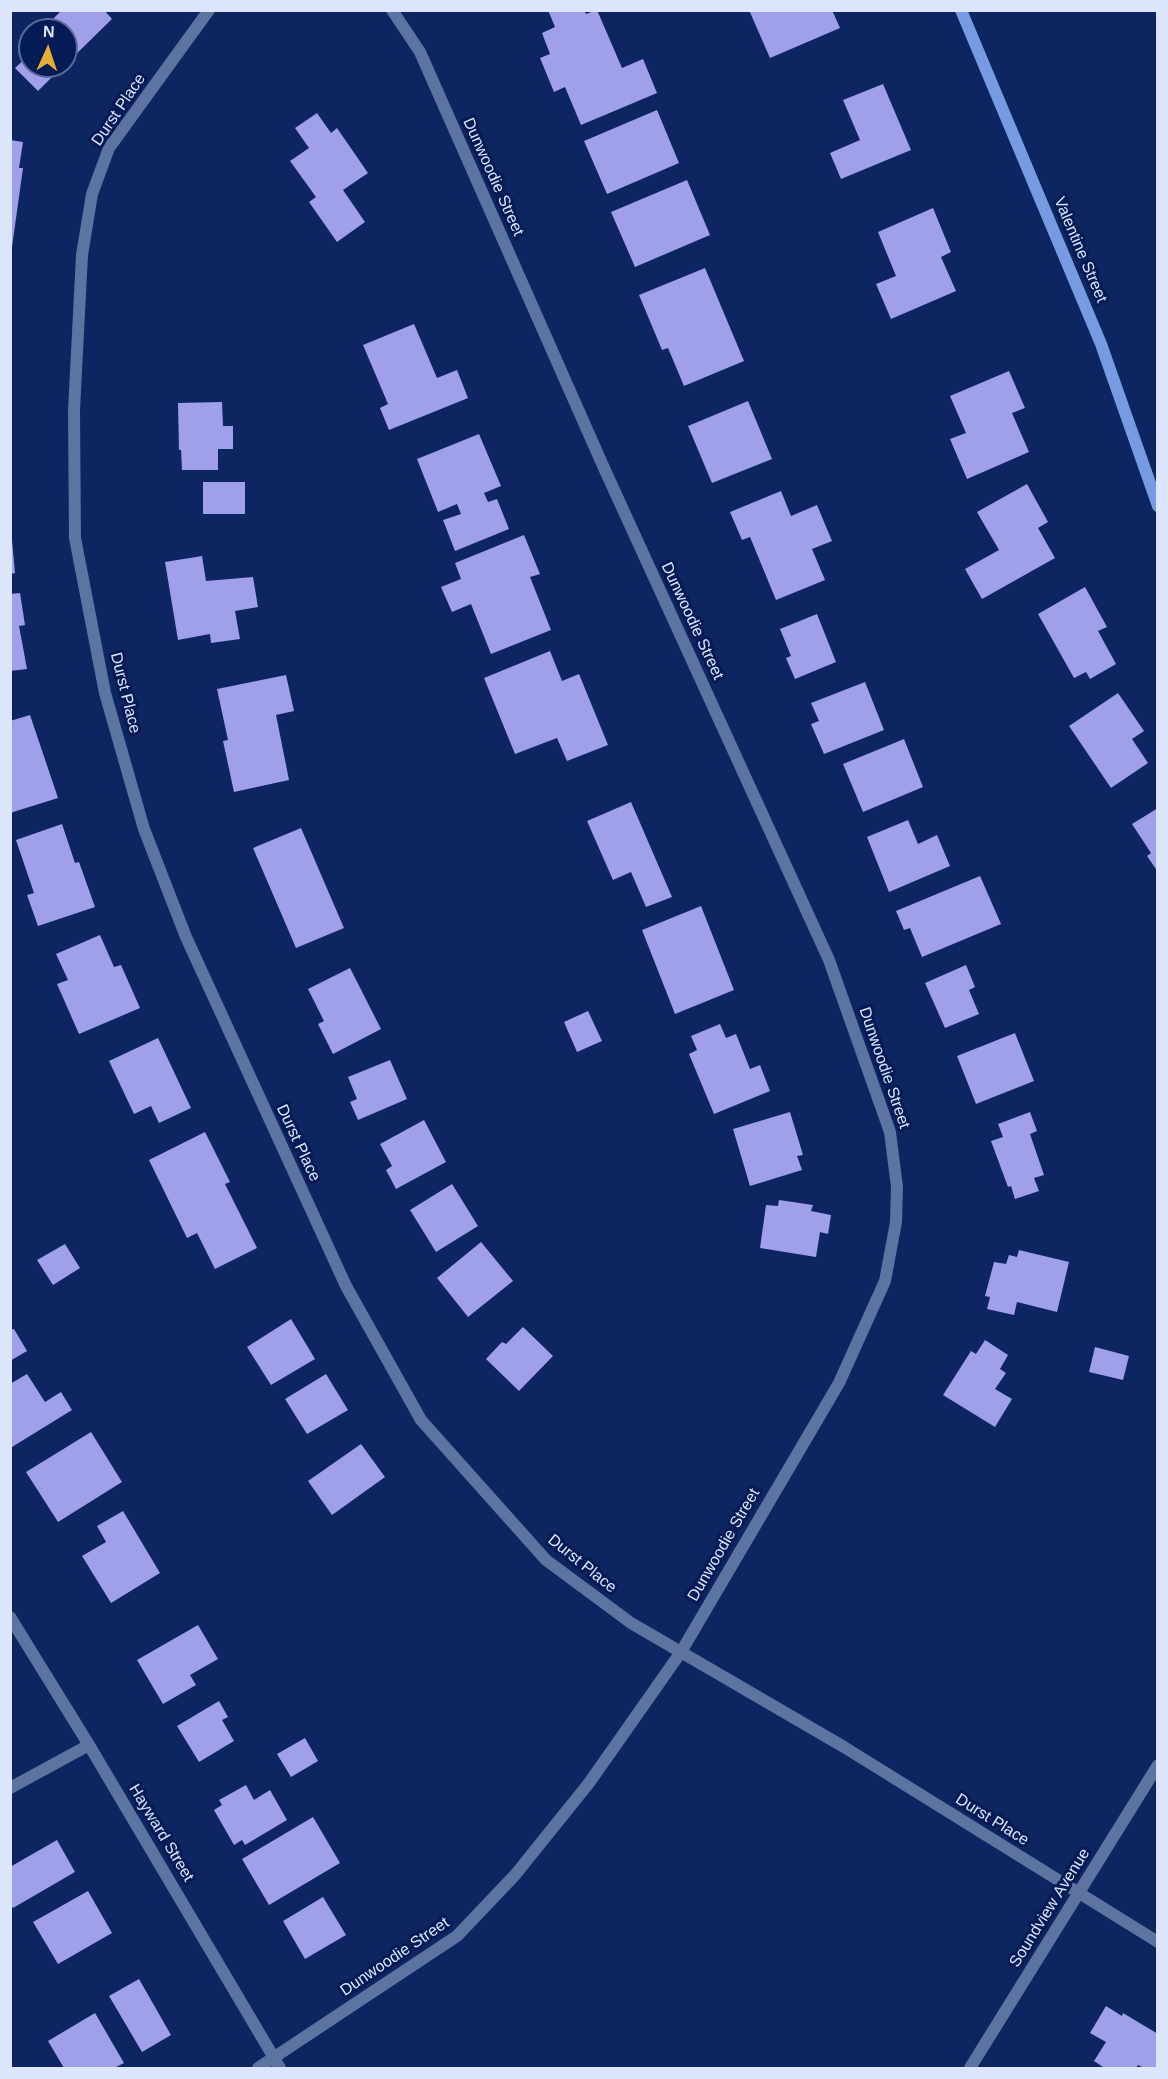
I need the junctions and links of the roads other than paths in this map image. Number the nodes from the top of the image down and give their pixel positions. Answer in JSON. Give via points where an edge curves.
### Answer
{"nodes":[{"id":1,"x":209,"y":10,"type":"edge"},
{"id":2,"x":393,"y":10,"type":"edge"},
{"id":3,"x":961,"y":10,"type":"edge"},
{"id":4,"x":1158,"y":506,"type":"edge"},
{"id":5,"x":10,"y":1617,"type":"edge"},
{"id":6,"x":681,"y":1652,"type":"junction"},
{"id":7,"x":89,"y":1745,"type":"junction"},
{"id":8,"x":1158,"y":1765,"type":"edge"},
{"id":9,"x":10,"y":1788,"type":"edge"},
{"id":10,"x":1078,"y":1893,"type":"junction"},
{"id":11,"x":1158,"y":1942,"type":"edge"},
{"id":12,"x":277,"y":2063,"type":"edge"},
{"id":13,"x":258,"y":2068,"type":"edge"},
{"id":14,"x":970,"y":2068,"type":"edge"}],
"edges":[{"from":1,"to":6,"type":"street","name":"Durst Place","via":[[109,148],[92,194],[82,255],[74,410],[75,538],[105,693],[144,829],[186,937],[346,1286],[421,1420],[546,1560],[631,1623]]},
{"from":2,"to":6,"type":"street","name":"Dunwoodie Street","via":[[420,52],[603,468],[829,960],[890,1132],[897,1187],[896,1222],[885,1281],[838,1383]]},
{"from":3,"to":4,"type":"street","name":"Valentine Street","via":[[1101,344]]},
{"from":5,"to":7,"type":"street","name":"Hayward Street"},
{"from":6,"to":10,"type":"street","name":"Durst Place","via":[[844,1747]]},
{"from":6,"to":12,"type":"street","name":"Dunwoodie Street","via":[[590,1783],[515,1875],[457,1936]]},
{"from":7,"to":9,"type":"street"},
{"from":7,"to":12,"type":"street","name":"Hayward Street"},
{"from":8,"to":10,"type":"street","name":"Soundview Avenue"},
{"from":10,"to":11,"type":"street","name":"Durst Place"},
{"from":10,"to":14,"type":"street","name":"Soundview Avenue"},
{"from":12,"to":13,"type":"street","name":"Dunwoodie Street"}]}
